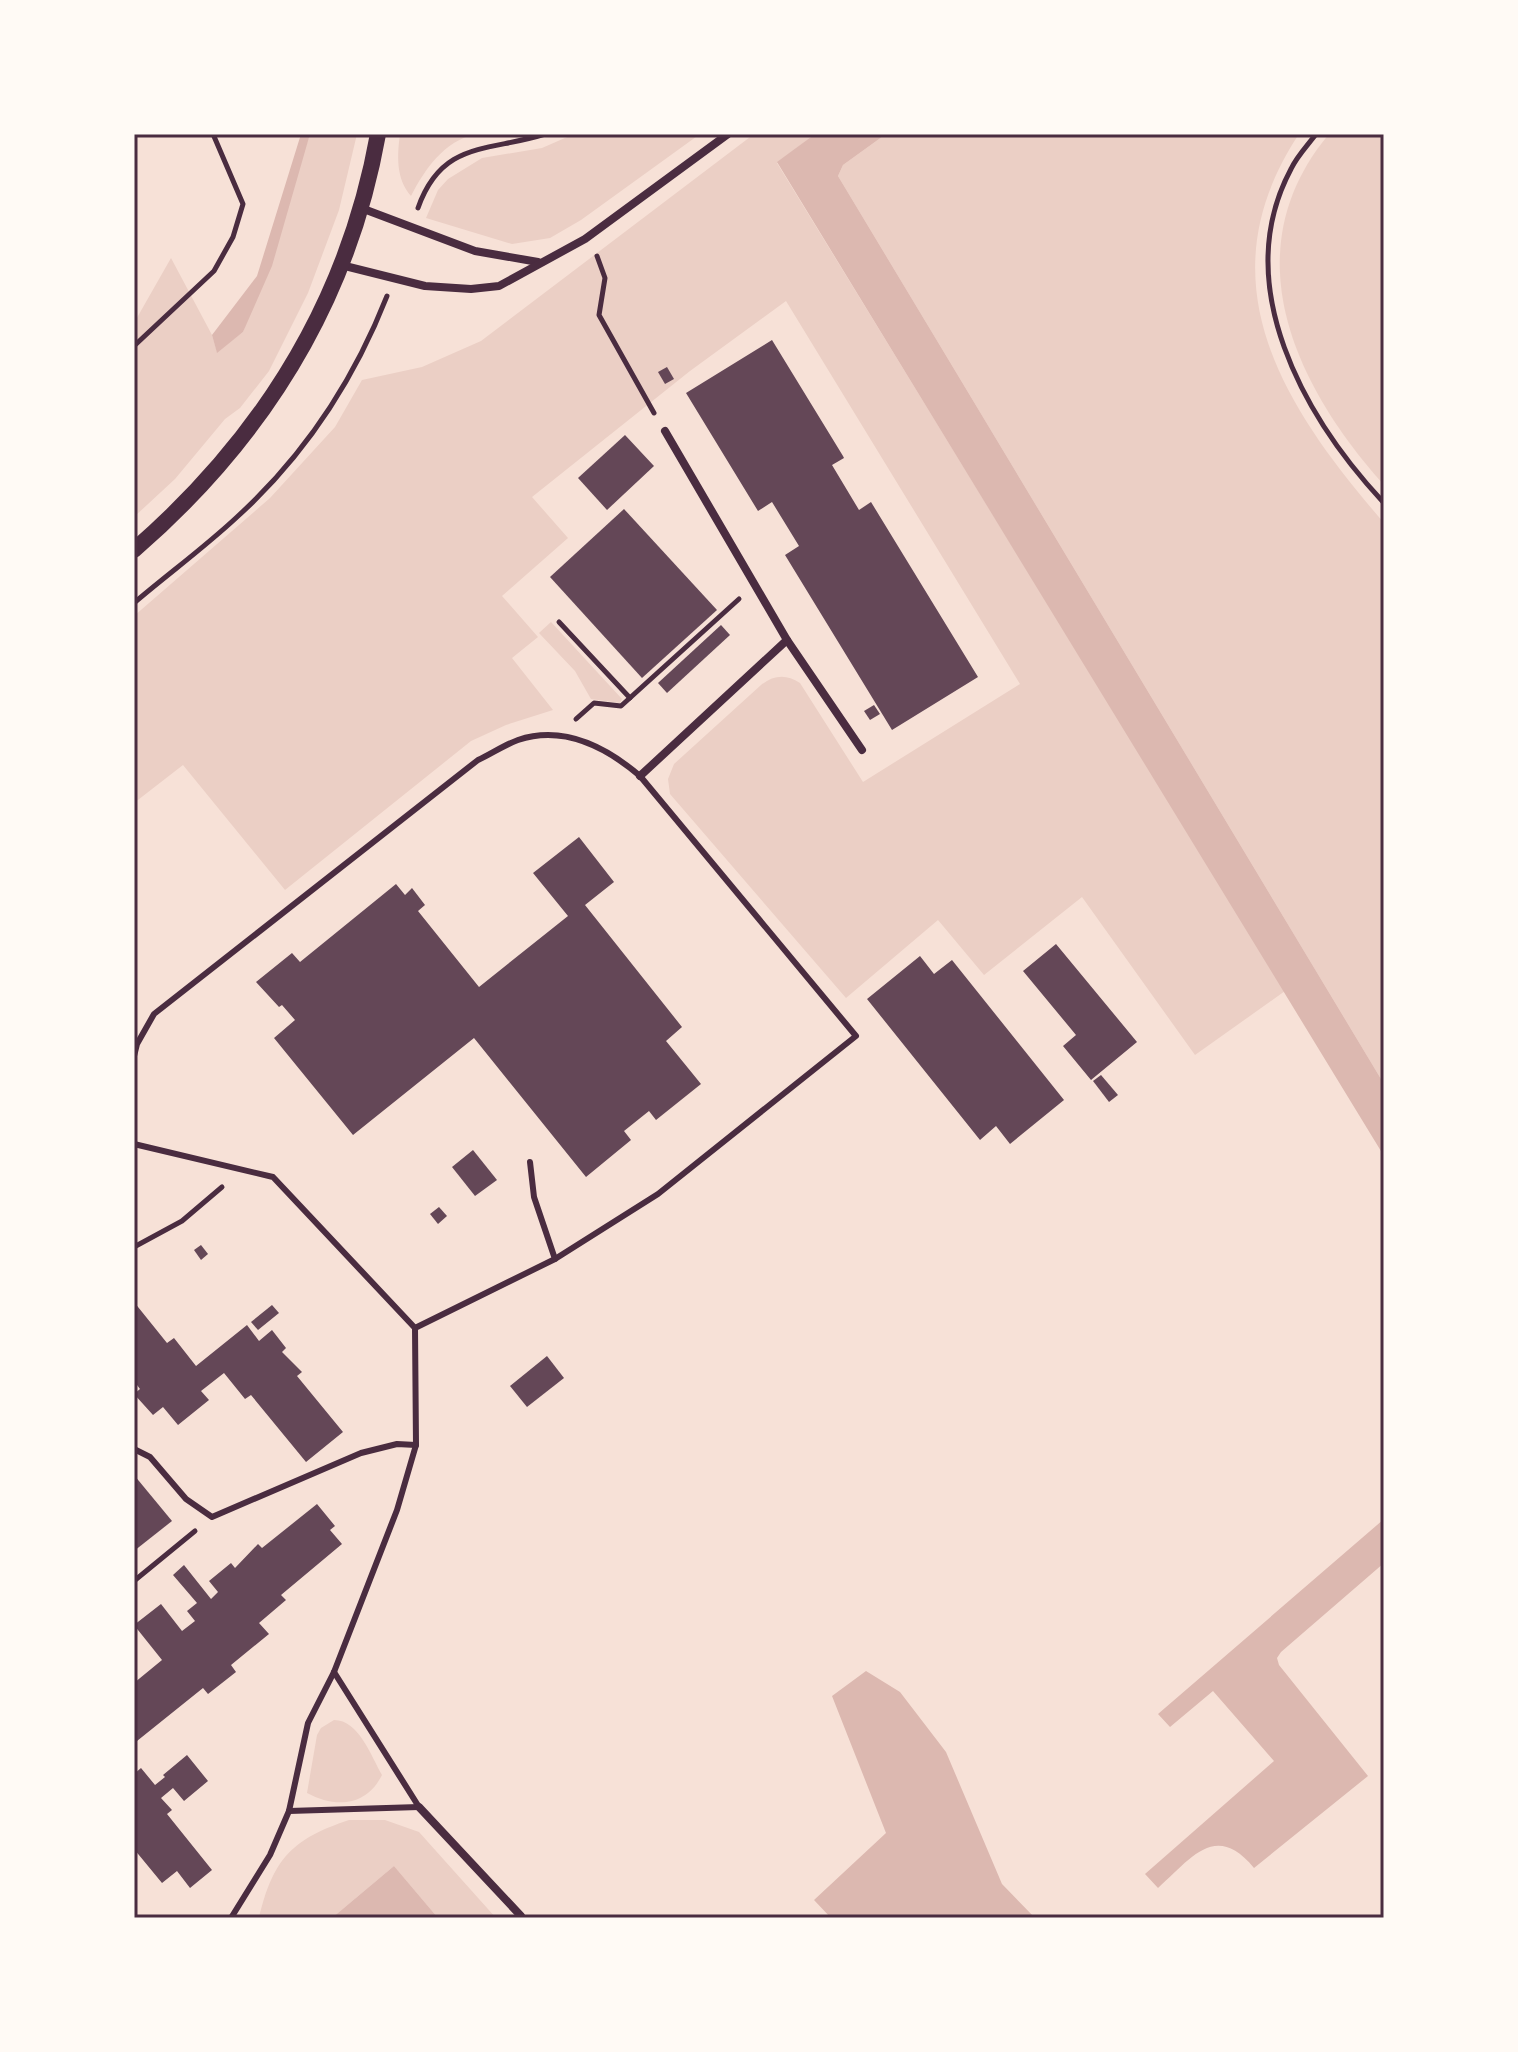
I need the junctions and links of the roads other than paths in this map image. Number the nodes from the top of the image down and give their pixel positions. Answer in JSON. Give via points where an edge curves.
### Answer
{"nodes":[{"id":1,"x":378,"y":134,"type":"edge"},
{"id":2,"x":728,"y":134,"type":"edge"},
{"id":3,"x":361,"y":208,"type":"junction"},
{"id":4,"x":539,"y":262,"type":"junction"},
{"id":5,"x":341,"y":265,"type":"junction"},
{"id":6,"x":665,"y":431,"type":"road end"},
{"id":7,"x":134,"y":550,"type":"edge"},
{"id":8,"x":787,"y":640,"type":"junction"},
{"id":9,"x":862,"y":750,"type":"dead end"},
{"id":10,"x":640,"y":776,"type":"junction"},
{"id":11,"x":134,"y":1056,"type":"edge"},
{"id":12,"x":134,"y":1144,"type":"edge"},
{"id":13,"x":530,"y":1162,"type":"dead end"},
{"id":14,"x":555,"y":1259,"type":"junction"},
{"id":15,"x":415,"y":1328,"type":"junction"},
{"id":16,"x":416,"y":1445,"type":"junction"},
{"id":17,"x":134,"y":1449,"type":"edge"},
{"id":18,"x":334,"y":1672,"type":"junction"},
{"id":19,"x":419,"y":1807,"type":"junction"},
{"id":20,"x":289,"y":1811,"type":"junction"},
{"id":21,"x":521,"y":1916,"type":"edge"},
{"id":22,"x":231,"y":1918,"type":"edge"}],
"edges":[{"from":1,"to":3,"type":"main road"},
{"from":2,"to":4,"type":"street","via":[[585,239]]},
{"from":3,"to":4,"type":"street","via":[[475,251]]},
{"from":3,"to":5,"type":"main road"},
{"from":4,"to":5,"type":"street","via":[[499,286],[448,289]]},
{"from":5,"to":7,"type":"main road","via":[[308,339],[259,417],[219,467]]},
{"from":6,"to":8,"type":"street"},
{"from":8,"to":9,"type":"street"},
{"from":8,"to":10,"type":"street"},
{"from":10,"to":11,"type":"lane","via":[[593,743],[557,735],[519,740],[478,760],[154,1014]]},
{"from":10,"to":14,"type":"lane","via":[[856,1036],[658,1194]]},
{"from":12,"to":15,"type":"lane","via":[[273,1177]]},
{"from":13,"to":14,"type":"lane","via":[[534,1197]]},
{"from":14,"to":15,"type":"lane"},
{"from":15,"to":16,"type":"lane"},
{"from":16,"to":17,"type":"lane","via":[[361,1453],[212,1517],[186,1499],[150,1457]]},
{"from":16,"to":18,"type":"lane","via":[[397,1510]]},
{"from":18,"to":19,"type":"lane"},
{"from":18,"to":20,"type":"lane","via":[[308,1723]]},
{"from":19,"to":20,"type":"lane"},
{"from":19,"to":21,"type":"street"},
{"from":20,"to":22,"type":"lane","via":[[270,1855]]}]}
